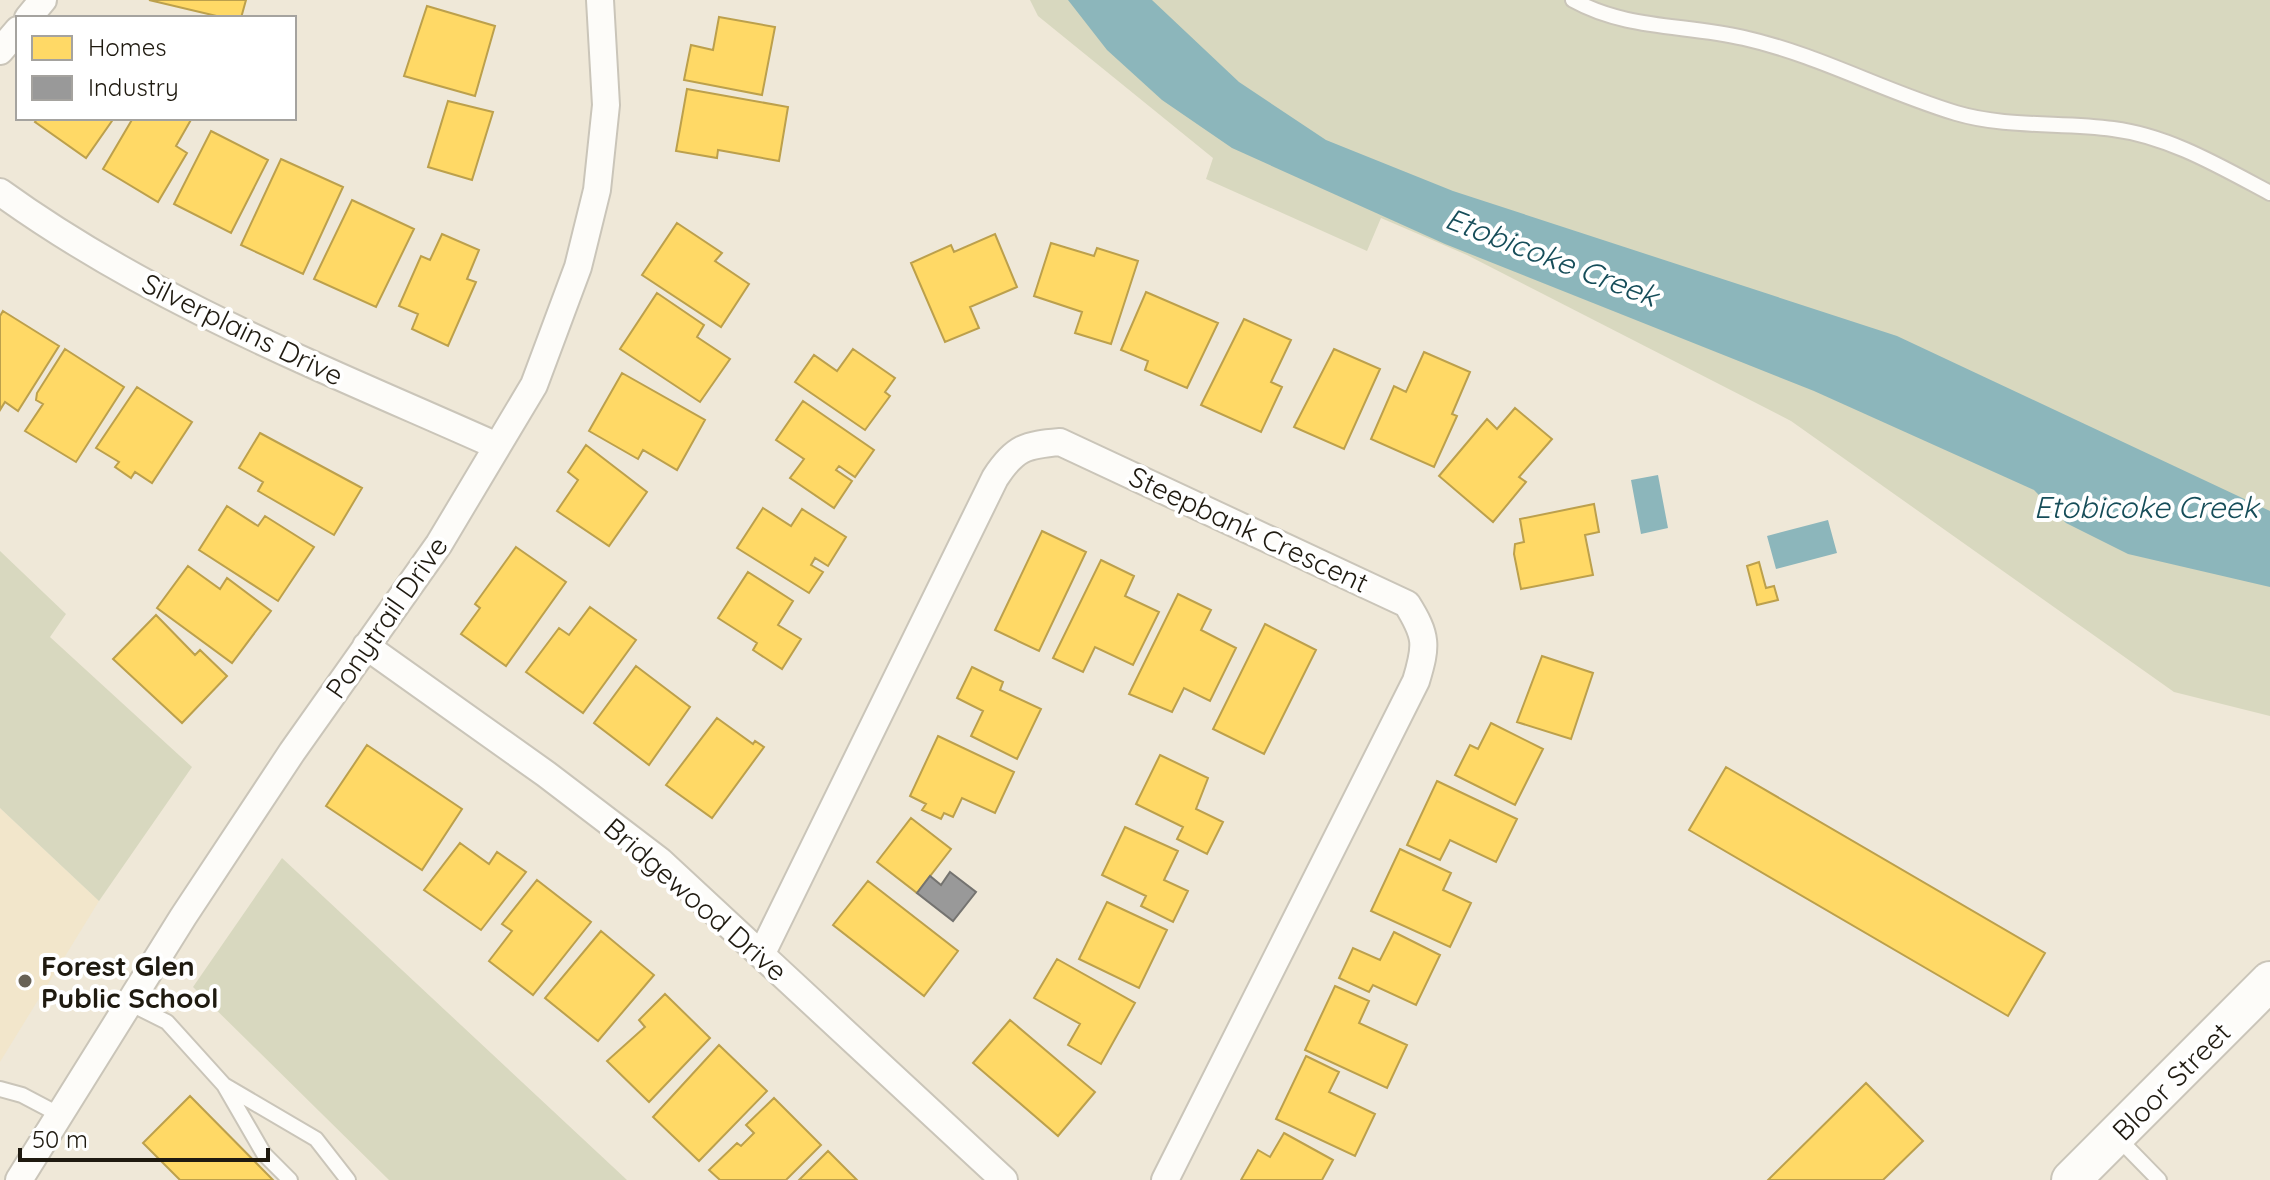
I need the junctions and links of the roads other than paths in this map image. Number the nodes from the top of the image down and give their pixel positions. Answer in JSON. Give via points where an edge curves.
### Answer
{"nodes":[{"id":1,"x":43,"y":0,"type":"edge"},
{"id":2,"x":600,"y":0,"type":"edge"},
{"id":3,"x":1573,"y":0,"type":"edge"},
{"id":4,"x":30,"y":16,"type":"edge"},
{"id":5,"x":16,"y":32,"type":"edge"},
{"id":6,"x":0,"y":51,"type":"edge"},
{"id":7,"x":0,"y":192,"type":"edge"},
{"id":8,"x":2270,"y":193,"type":"edge"},
{"id":9,"x":497,"y":446,"type":"junction"},
{"id":10,"x":366,"y":646,"type":"junction"},
{"id":11,"x":762,"y":953,"type":"junction"},
{"id":12,"x":2270,"y":981,"type":"edge"},
{"id":13,"x":129,"y":1003,"type":"junction"},
{"id":14,"x":224,"y":1085,"type":"junction"},
{"id":15,"x":0,"y":1089,"type":"edge"},
{"id":16,"x":60,"y":1115,"type":"junction"},
{"id":17,"x":2115,"y":1136,"type":"junction"},
{"id":18,"x":19,"y":1180,"type":"edge"},
{"id":19,"x":290,"y":1180,"type":"edge"},
{"id":20,"x":348,"y":1180,"type":"edge"},
{"id":21,"x":1004,"y":1180,"type":"edge"},
{"id":22,"x":1165,"y":1180,"type":"edge"},
{"id":23,"x":2071,"y":1180,"type":"edge"},
{"id":24,"x":2159,"y":1180,"type":"edge"}],
"edges":[{"from":1,"to":4,"type":"street"},
{"from":2,"to":9,"type":"street","name":"Ponytrail Drive","via":[[606,105],[589,221],[578,267],[534,385]]},
{"from":3,"to":8,"type":"lane","via":[[1619,20],[1742,37],[1827,61],[1958,113],[2148,137]]},
{"from":5,"to":6,"type":"street"},
{"from":7,"to":9,"type":"street","name":"Silverplains Drive","via":[[139,280],[273,348]]},
{"from":9,"to":10,"type":"street","name":"Ponytrail Drive","via":[[439,544]]},
{"from":10,"to":11,"type":"street","name":"Bridgewood Drive","via":[[660,861]]},
{"from":10,"to":13,"type":"street","name":"Ponytrail Drive"},
{"from":11,"to":21,"type":"street","name":"Bridgewood Drive"},
{"from":11,"to":22,"type":"street","name":"Steepbank Crescent","via":[[995,478],[1025,445],[1060,442],[1407,604],[1423,630],[1425,653],[1416,681]]},
{"from":12,"to":17,"type":"main road","name":"Bloor Street"},
{"from":13,"to":14,"type":"lane","via":[[167,1022]]},
{"from":13,"to":16,"type":"street","name":"Ponytrail Drive"},
{"from":14,"to":19,"type":"lane","via":[[264,1154]]},
{"from":14,"to":20,"type":"lane","via":[[316,1139]]},
{"from":15,"to":16,"type":"lane"},
{"from":16,"to":18,"type":"street","name":"Ponytrail Drive"},
{"from":17,"to":23,"type":"main road","name":"Bloor Street"},
{"from":17,"to":24,"type":"lane"}]}
